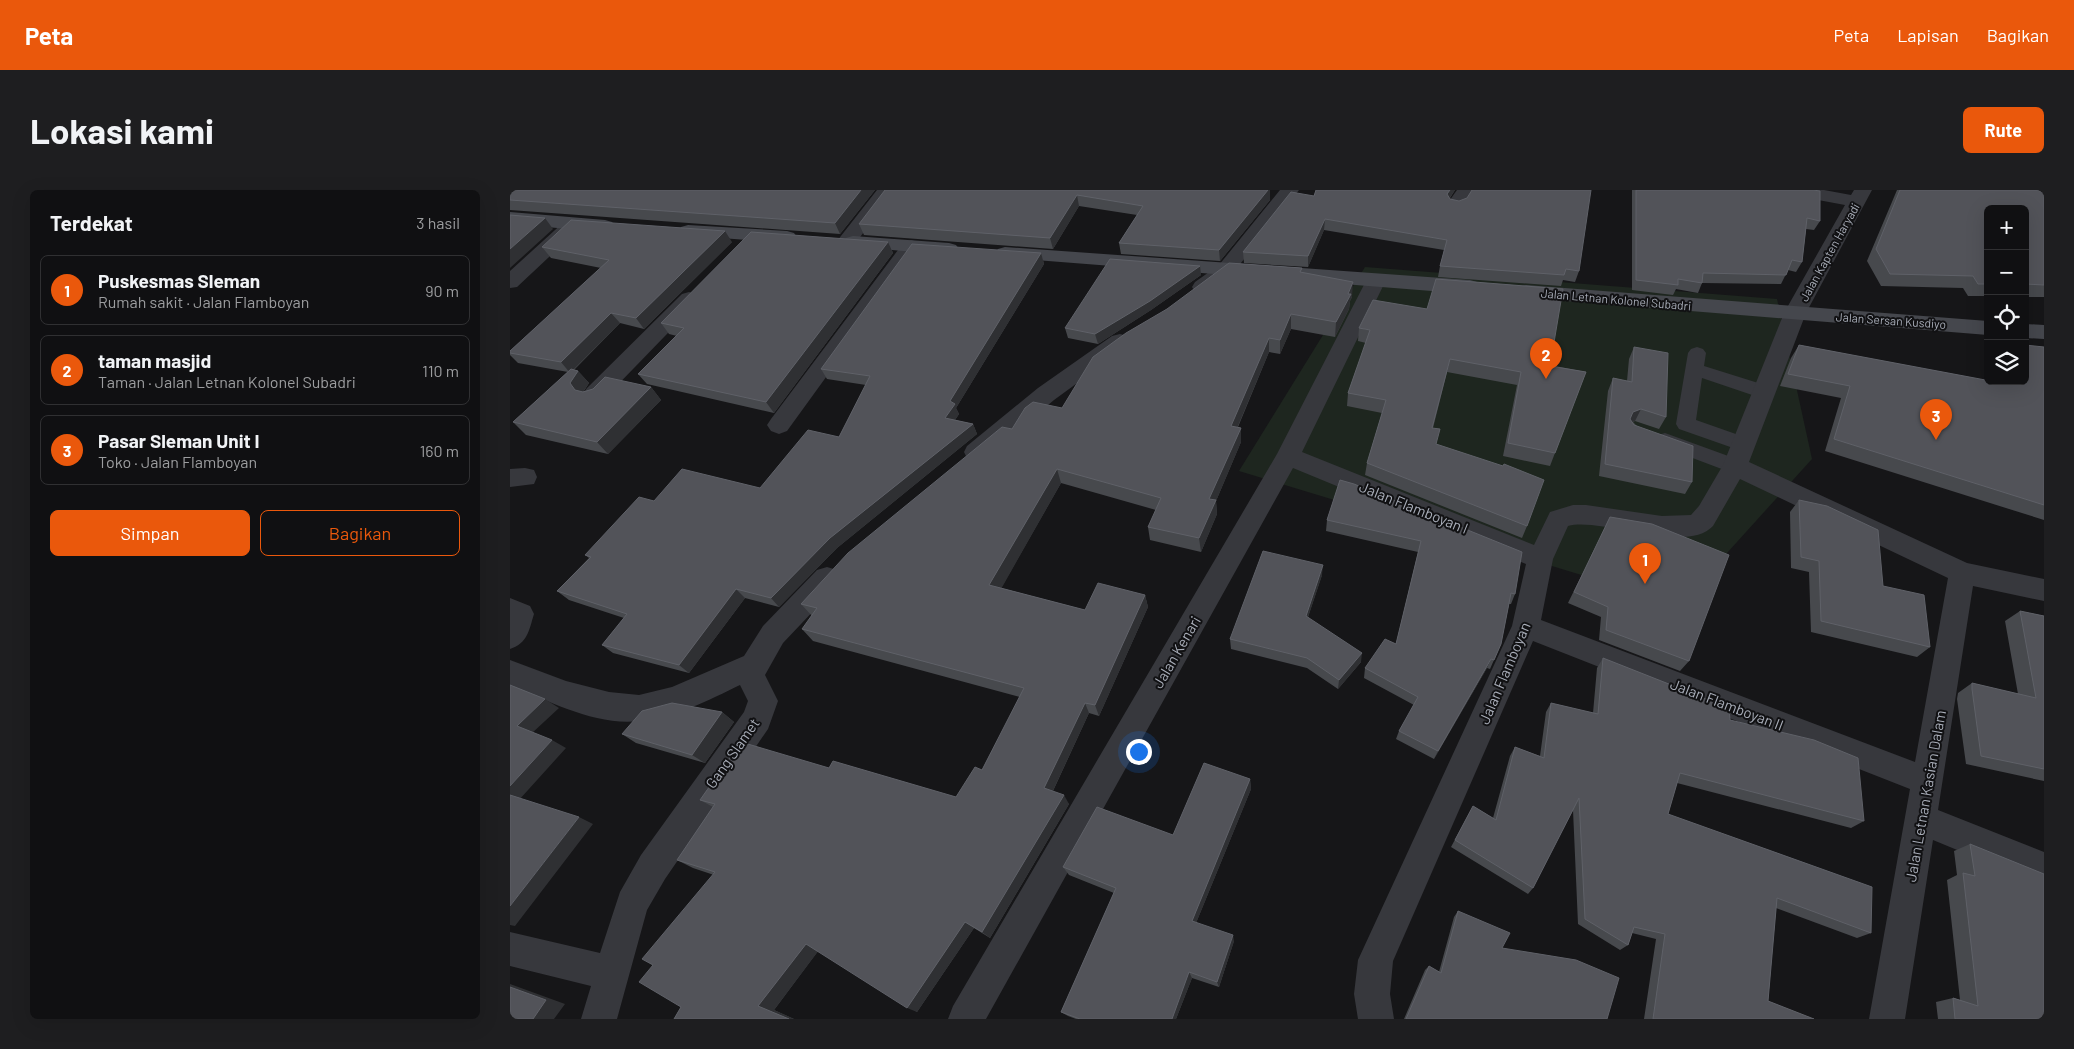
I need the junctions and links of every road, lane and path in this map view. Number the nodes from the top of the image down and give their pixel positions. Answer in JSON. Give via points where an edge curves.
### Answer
{"nodes":[{"id":1,"x":887,"y":190,"type":"edge"},
{"id":2,"x":1290,"y":190,"type":"edge"},
{"id":3,"x":1792,"y":190,"type":"edge"},
{"id":4,"x":1861,"y":196,"type":"edge"},
{"id":5,"x":510,"y":218,"type":"edge"},
{"id":6,"x":573,"y":224,"type":"junction"},
{"id":7,"x":620,"y":227,"type":"edge"},
{"id":8,"x":668,"y":229,"type":"edge"},
{"id":9,"x":753,"y":234,"type":"junction"},
{"id":10,"x":828,"y":240,"type":"junction"},
{"id":11,"x":911,"y":246,"type":"junction"},
{"id":12,"x":733,"y":255,"type":"edge"},
{"id":13,"x":1226,"y":269,"type":"junction"},
{"id":14,"x":1376,"y":280,"type":"junction"},
{"id":15,"x":510,"y":282,"type":"edge"},
{"id":16,"x":705,"y":283,"type":"edge"},
{"id":17,"x":1182,"y":301,"type":"edge"},
{"id":18,"x":1795,"y":313,"type":"junction"},
{"id":19,"x":1144,"y":327,"type":"edge"},
{"id":20,"x":1984,"y":328,"type":"edge"},
{"id":21,"x":2029,"y":331,"type":"edge"},
{"id":22,"x":2044,"y":332,"type":"edge"},
{"id":23,"x":1764,"y":392,"type":"junction"},
{"id":24,"x":595,"y":394,"type":"edge"},
{"id":25,"x":779,"y":425,"type":"dead end"},
{"id":26,"x":1645,"y":433,"type":"edge"},
{"id":27,"x":1739,"y":455,"type":"junction"},
{"id":28,"x":1288,"y":456,"type":"junction"},
{"id":29,"x":955,"y":469,"type":"edge"},
{"id":30,"x":847,"y":557,"type":"edge"},
{"id":31,"x":1540,"y":559,"type":"junction"},
{"id":32,"x":1962,"y":573,"type":"junction"},
{"id":33,"x":2044,"y":590,"type":"edge"},
{"id":34,"x":510,"y":610,"type":"edge"},
{"id":35,"x":1526,"y":626,"type":"junction"},
{"id":36,"x":510,"y":637,"type":"edge"},
{"id":37,"x":754,"y":665,"type":"junction"},
{"id":38,"x":510,"y":673,"type":"edge"},
{"id":39,"x":1927,"y":781,"type":"junction"},
{"id":40,"x":1921,"y":819,"type":"junction"},
{"id":41,"x":2044,"y":869,"type":"edge"},
{"id":42,"x":510,"y":949,"type":"edge"},
{"id":43,"x":612,"y":974,"type":"junction"},
{"id":44,"x":599,"y":1019,"type":"edge"},
{"id":45,"x":966,"y":1019,"type":"edge"},
{"id":46,"x":1376,"y":1019,"type":"edge"},
{"id":47,"x":1887,"y":1019,"type":"edge"}],
"edges":[{"from":1,"to":10,"type":"street"},
{"from":2,"to":13,"type":"street"},
{"from":3,"to":4,"type":"street"},
{"from":4,"to":18,"type":"street","name":"Jalan Kapten Haryadi"},
{"from":5,"to":6,"type":"main road"},
{"from":6,"to":7,"type":"main road"},
{"from":6,"to":15,"type":"street"},
{"from":8,"to":9,"type":"main road","name":"Jalan Letnan Kolonel Subadri"},
{"from":9,"to":10,"type":"main road","name":"Jalan Letnan Kolonel Subadri"},
{"from":9,"to":12,"type":"street"},
{"from":10,"to":11,"type":"main road","name":"Jalan Letnan Kolonel Subadri"},
{"from":11,"to":13,"type":"main road","name":"Jalan Letnan Kolonel Subadri"},
{"from":11,"to":25,"type":"street"},
{"from":13,"to":14,"type":"main road","name":"Jalan Letnan Kolonel Subadri"},
{"from":13,"to":17,"type":"street"},
{"from":14,"to":18,"type":"main road","name":"Jalan Letnan Kolonel Subadri"},
{"from":14,"to":28,"type":"street","name":"Jalan Kenari"},
{"from":16,"to":24,"type":"street"},
{"from":18,"to":20,"type":"main road","name":"Jalan Sersan Kusdiyo"},
{"from":18,"to":23,"type":"street","name":"Jalan Flamboyan"},
{"from":19,"to":29,"type":"street","via":[[1120,340],[1046,394]]},
{"from":21,"to":22,"type":"main road"},
{"from":23,"to":27,"type":"street","name":"Jalan Flamboyan"},
{"from":23,"to":27,"type":"lane","via":[[1695,361],[1686,424]]},
{"from":26,"to":27,"type":"lane"},
{"from":27,"to":31,"type":"street","name":"Jalan Flamboyan","via":[[1702,521],[1675,527],[1573,514],[1559,519]]},
{"from":27,"to":32,"type":"street"},
{"from":28,"to":31,"type":"street","name":"Jalan Flamboyan I"},
{"from":28,"to":45,"type":"street","name":"Jalan Kenari"},
{"from":30,"to":37,"type":"street","via":[[769,640]]},
{"from":31,"to":35,"type":"street","name":"Jalan Flamboyan"},
{"from":32,"to":33,"type":"street"},
{"from":32,"to":39,"type":"street","name":"Jalan Letnan Kasian Dalam"},
{"from":34,"to":36,"type":"street","via":[[520,614]]},
{"from":35,"to":39,"type":"street","name":"Jalan Flamboyan II"},
{"from":35,"to":46,"type":"street","name":"Jalan Flamboyan","via":[[1376,960],[1372,994]]},
{"from":37,"to":38,"type":"street","via":[[662,702],[625,708],[590,702]]},
{"from":37,"to":43,"type":"street","name":"Gang Slamet","via":[[750,674],[763,701],[757,719],[653,867],[632,904]]},
{"from":39,"to":40,"type":"street","name":"Jalan Letnan Kasian Dalam"},
{"from":40,"to":41,"type":"street"},
{"from":40,"to":47,"type":"street","name":"Jalan Letnan Kasian Dalam"},
{"from":42,"to":43,"type":"street"},
{"from":43,"to":44,"type":"street","name":"Gang Slamet"}]}
